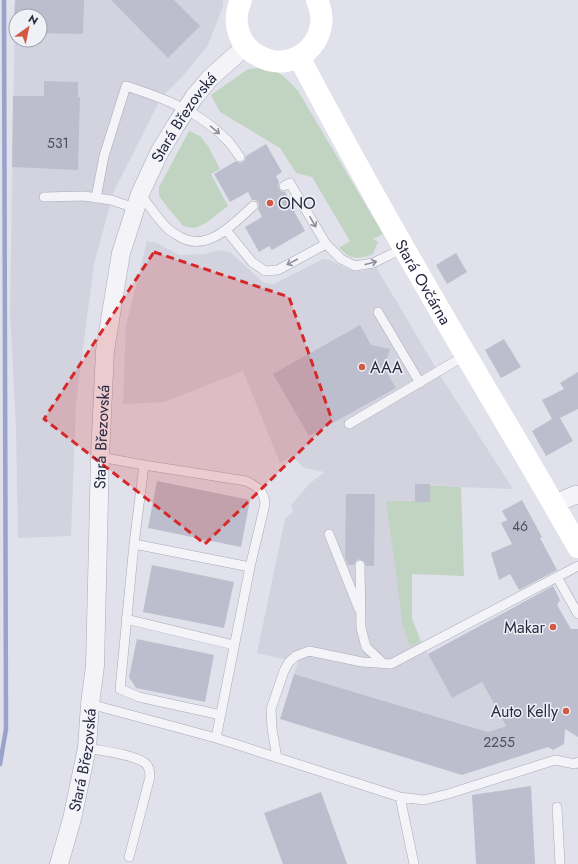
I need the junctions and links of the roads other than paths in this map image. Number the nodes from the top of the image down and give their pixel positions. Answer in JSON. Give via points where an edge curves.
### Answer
{"nodes":[{"id":1,"x":241,"y":0,"type":"edge"},
{"id":2,"x":317,"y":0,"type":"edge"},
{"id":3,"x":246,"y":46,"type":"junction"},
{"id":4,"x":299,"y":57,"type":"junction"},
{"id":5,"x":185,"y":109,"type":"junction"},
{"id":6,"x":240,"y":157,"type":"dead end"},
{"id":7,"x":284,"y":186,"type":"dead end"},
{"id":8,"x":44,"y":197,"type":"dead end"},
{"id":9,"x":96,"y":198,"type":"junction"},
{"id":10,"x":138,"y":201,"type":"junction"},
{"id":11,"x":253,"y":206,"type":"dead end"},
{"id":12,"x":226,"y":230,"type":"junction"},
{"id":13,"x":326,"y":244,"type":"junction"},
{"id":14,"x":404,"y":248,"type":"junction"},
{"id":15,"x":378,"y":312,"type":"dead end"},
{"id":16,"x":466,"y":355,"type":"junction"},
{"id":17,"x":420,"y":383,"type":"junction"},
{"id":18,"x":349,"y":424,"type":"dead end"},
{"id":19,"x":100,"y":457,"type":"junction"},
{"id":20,"x":144,"y":465,"type":"junction"},
{"id":21,"x":578,"y":495,"type":"edge"},
{"id":22,"x":554,"y":504,"type":"junction"},
{"id":23,"x":329,"y":534,"type":"dead end"},
{"id":24,"x":134,"y":544,"type":"junction"},
{"id":25,"x":578,"y":547,"type":"edge"},
{"id":26,"x":360,"y":566,"type":"dead end"},
{"id":27,"x":578,"y":566,"type":"edge"},
{"id":28,"x":250,"y":567,"type":"junction"},
{"id":29,"x":557,"y":578,"type":"junction"},
{"id":30,"x":361,"y":614,"type":"junction"},
{"id":31,"x":578,"y":614,"type":"edge"},
{"id":32,"x":126,"y":619,"type":"junction"},
{"id":33,"x":234,"y":645,"type":"junction"},
{"id":34,"x":383,"y":663,"type":"junction"},
{"id":35,"x":90,"y":704,"type":"junction"},
{"id":36,"x":221,"y":715,"type":"junction"},
{"id":37,"x":216,"y":738,"type":"junction"},
{"id":38,"x":87,"y":748,"type":"junction"},
{"id":39,"x":277,"y":758,"type":"junction"},
{"id":40,"x":578,"y":762,"type":"edge"},
{"id":41,"x":400,"y":796,"type":"junction"},
{"id":42,"x":557,"y":807,"type":"dead end"},
{"id":43,"x":129,"y":857,"type":"dead end"},
{"id":44,"x":58,"y":864,"type":"edge"},
{"id":45,"x":414,"y":864,"type":"edge"},
{"id":46,"x":560,"y":864,"type":"edge"}],
"edges":[{"from":1,"to":3,"type":"main road","via":[[236,21],[239,34]]},
{"from":2,"to":4,"type":"main road","via":[[322,14],[320,33],[307,52]]},
{"from":3,"to":4,"type":"main road","via":[[256,55],[273,61]]},
{"from":3,"to":5,"type":"street","name":"Stará Březovská","via":[[210,78]]},
{"from":4,"to":14,"type":"main road","name":"Stará Ovčárna"},
{"from":5,"to":6,"type":"lane","one_way":true,"via":[[214,128]]},
{"from":5,"to":9,"type":"lane","via":[[126,86],[104,156]]},
{"from":5,"to":10,"type":"street","name":"Stará Březovská","via":[[159,153]]},
{"from":7,"to":13,"type":"lane","one_way":true,"via":[[290,183]]},
{"from":8,"to":9,"type":"lane"},
{"from":9,"to":10,"type":"lane"},
{"from":10,"to":12,"type":"lane","via":[[182,239],[205,241]]},
{"from":10,"to":19,"type":"street","name":"Stará Březovská","via":[[121,253],[105,351]]},
{"from":11,"to":12,"type":"lane"},
{"from":13,"to":12,"type":"lane","one_way":true,"via":[[278,270],[265,271],[252,262]]},
{"from":13,"to":14,"type":"lane","one_way":true,"via":[[341,259],[356,266],[373,263]]},
{"from":14,"to":16,"type":"main road","name":"Stará Ovčárna"},
{"from":15,"to":17,"type":"lane"},
{"from":16,"to":17,"type":"lane"},
{"from":16,"to":22,"type":"main road","name":"Stará Ovčárna"},
{"from":17,"to":18,"type":"lane"},
{"from":19,"to":20,"type":"lane"},
{"from":19,"to":35,"type":"street","name":"Stará Březovská","via":[[95,666]]},
{"from":20,"to":24,"type":"lane"},
{"from":20,"to":28,"type":"lane","via":[[246,481],[255,485],[264,496],[265,504]]},
{"from":21,"to":22,"type":"street"},
{"from":22,"to":25,"type":"main road","name":"Stará Ovčárna"},
{"from":23,"to":30,"type":"lane"},
{"from":24,"to":28,"type":"lane"},
{"from":24,"to":32,"type":"lane"},
{"from":26,"to":30,"type":"lane"},
{"from":27,"to":29,"type":"lane"},
{"from":28,"to":33,"type":"lane"},
{"from":29,"to":31,"type":"lane"},
{"from":29,"to":34,"type":"lane","via":[[391,664]]},
{"from":30,"to":34,"type":"lane","via":[[361,628],[366,647]]},
{"from":32,"to":33,"type":"lane"},
{"from":32,"to":36,"type":"lane","via":[[120,689],[139,697]]},
{"from":33,"to":36,"type":"lane"},
{"from":34,"to":39,"type":"lane","via":[[362,662],[309,651],[289,662],[271,709]]},
{"from":35,"to":37,"type":"lane"},
{"from":35,"to":38,"type":"street","name":"Stará Březovská"},
{"from":36,"to":37,"type":"lane"},
{"from":37,"to":39,"type":"lane"},
{"from":38,"to":43,"type":"lane","via":[[137,759],[146,763],[150,770]]},
{"from":38,"to":44,"type":"street","name":"Stará Březovská","via":[[72,819]]},
{"from":39,"to":41,"type":"lane"},
{"from":40,"to":41,"type":"lane","via":[[575,764],[555,760],[424,800]]},
{"from":41,"to":45,"type":"lane"},
{"from":42,"to":46,"type":"lane"}]}
